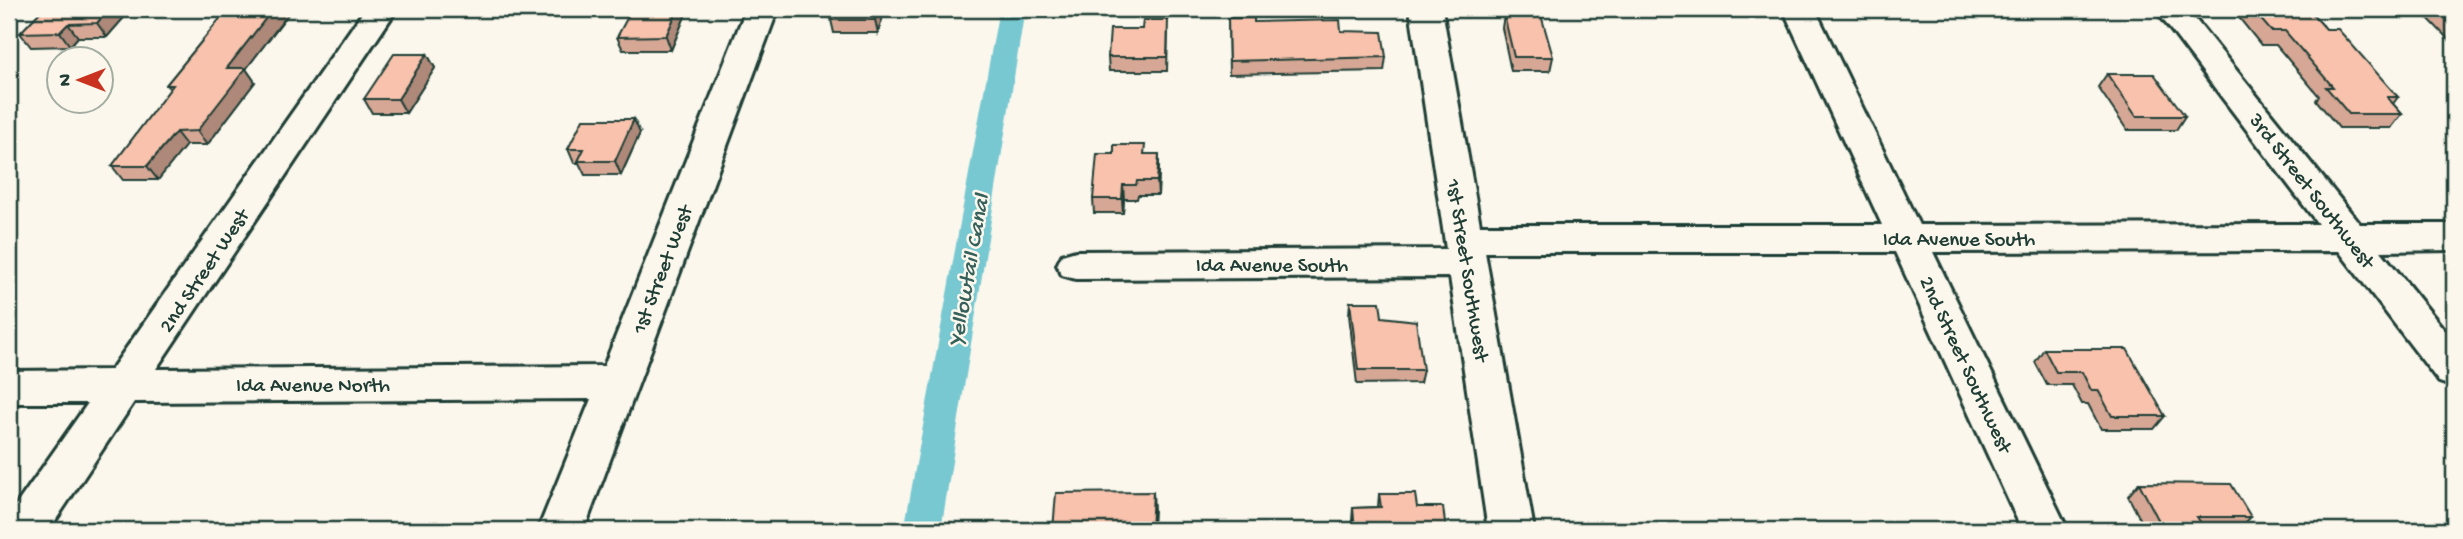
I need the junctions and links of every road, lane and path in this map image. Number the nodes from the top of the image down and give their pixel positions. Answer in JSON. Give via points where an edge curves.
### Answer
{"nodes":[{"id":1,"x":381,"y":9,"type":"edge"},
{"id":2,"x":762,"y":9,"type":"edge"},
{"id":3,"x":1426,"y":9,"type":"edge"},
{"id":4,"x":1799,"y":9,"type":"edge"},
{"id":5,"x":2171,"y":9,"type":"edge"},
{"id":6,"x":2351,"y":237,"type":"junction"},
{"id":7,"x":2454,"y":237,"type":"edge"},
{"id":8,"x":1908,"y":238,"type":"junction"},
{"id":9,"x":1466,"y":251,"type":"junction"},
{"id":10,"x":1076,"y":265,"type":"dead end"},
{"id":11,"x":2454,"y":371,"type":"edge"},
{"id":12,"x":618,"y":382,"type":"junction"},
{"id":13,"x":124,"y":385,"type":"junction"},
{"id":14,"x":9,"y":387,"type":"edge"},
{"id":15,"x":24,"y":530,"type":"edge"},
{"id":16,"x":561,"y":530,"type":"edge"},
{"id":17,"x":1511,"y":530,"type":"edge"},
{"id":18,"x":2045,"y":530,"type":"edge"}],
"edges":[{"from":1,"to":13,"type":"street","name":"2nd Street West"},
{"from":2,"to":12,"type":"street","name":"1st Street West"},
{"from":3,"to":9,"type":"street","name":"1st Street Southwest"},
{"from":4,"to":8,"type":"street","name":"2nd Street Southwest"},
{"from":5,"to":6,"type":"street","name":"3rd Street Southwest"},
{"from":6,"to":7,"type":"street","name":"Ida Avenue South"},
{"from":6,"to":8,"type":"street","name":"Ida Avenue South"},
{"from":6,"to":11,"type":"street","name":"3rd Street Southwest"},
{"from":8,"to":9,"type":"street","name":"Ida Avenue South"},
{"from":8,"to":18,"type":"street","name":"2nd Street Southwest"},
{"from":9,"to":10,"type":"street","name":"Ida Avenue South"},
{"from":9,"to":17,"type":"street","name":"1st Street Southwest"},
{"from":12,"to":13,"type":"street","name":"Ida Avenue North"},
{"from":12,"to":16,"type":"street","name":"1st Street West"},
{"from":13,"to":14,"type":"street","name":"Ida Avenue North"},
{"from":13,"to":15,"type":"street","name":"2nd Street West"}]}
